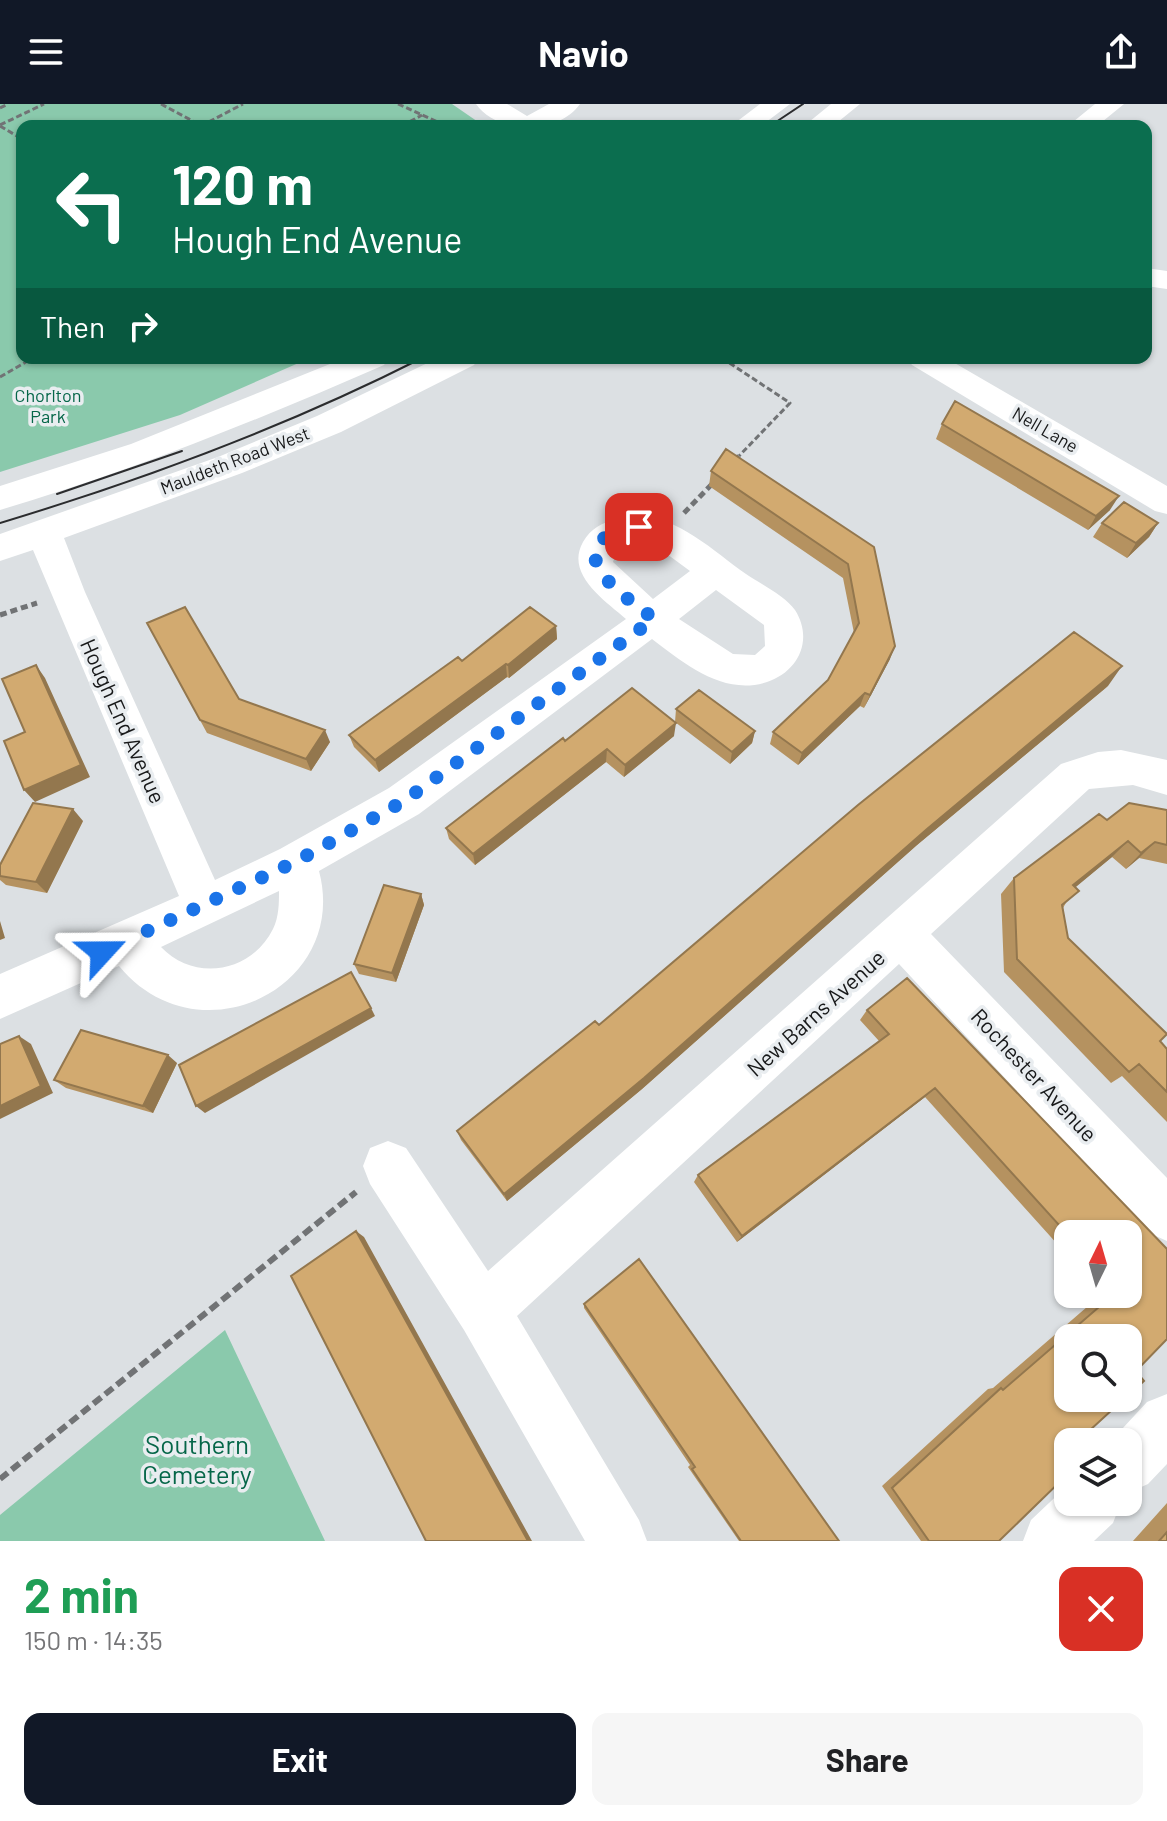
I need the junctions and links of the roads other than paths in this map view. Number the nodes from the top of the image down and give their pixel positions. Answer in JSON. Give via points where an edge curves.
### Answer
{"nodes":[{"id":1,"x":489,"y":104,"type":"edge"},
{"id":2,"x":567,"y":104,"type":"edge"},
{"id":3,"x":777,"y":104,"type":"edge"},
{"id":4,"x":847,"y":104,"type":"edge"},
{"id":5,"x":1111,"y":104,"type":"edge"},
{"id":6,"x":516,"y":120,"type":"edge"},
{"id":7,"x":537,"y":120,"type":"edge"},
{"id":8,"x":753,"y":120,"type":"edge"},
{"id":9,"x":825,"y":120,"type":"edge"},
{"id":10,"x":1089,"y":120,"type":"edge"},
{"id":11,"x":359,"y":364,"type":"edge"},
{"id":12,"x":451,"y":364,"type":"edge"},
{"id":13,"x":940,"y":364,"type":"edge"},
{"id":14,"x":0,"y":498,"type":"edge"},
{"id":15,"x":1167,"y":502,"type":"edge"},
{"id":16,"x":45,"y":534,"type":"junction"},
{"id":17,"x":0,"y":548,"type":"edge"},
{"id":18,"x":716,"y":571,"type":"junction"},
{"id":19,"x":654,"y":619,"type":"junction"},
{"id":20,"x":1167,"y":778,"type":"edge"},
{"id":21,"x":295,"y":862,"type":"junction"},
{"id":22,"x":205,"y":906,"type":"junction"},
{"id":23,"x":902,"y":935,"type":"junction"},
{"id":24,"x":127,"y":941,"type":"junction"},
{"id":25,"x":0,"y":997,"type":"edge"},
{"id":26,"x":388,"y":1166,"type":"road end"},
{"id":27,"x":1167,"y":1215,"type":"edge"},
{"id":28,"x":483,"y":1311,"type":"junction"},
{"id":29,"x":1167,"y":1422,"type":"edge"},
{"id":30,"x":1142,"y":1449,"type":"edge"},
{"id":31,"x":1078,"y":1516,"type":"edge"},
{"id":32,"x":618,"y":1541,"type":"edge"},
{"id":33,"x":1052,"y":1541,"type":"edge"}],
"edges":[{"from":1,"to":6,"type":"street"},
{"from":2,"to":7,"type":"street"},
{"from":3,"to":8,"type":"street"},
{"from":4,"to":9,"type":"street"},
{"from":5,"to":10,"type":"street"},
{"from":11,"to":14,"type":"street","name":"Mauldeth Road West","via":[[115,463]]},
{"from":12,"to":16,"type":"street","name":"Mauldeth Road West","via":[[329,424]]},
{"from":13,"to":15,"type":"street","name":"Nell Lane"},
{"from":16,"to":17,"type":"street","name":"Mauldeth Road West"},
{"from":16,"to":22,"type":"street","name":"Hough End Avenue"},
{"from":18,"to":19,"type":"street"},
{"from":18,"to":19,"type":"street","via":[[652,528],[624,529],[602,540],[594,557],[600,574]]},
{"from":18,"to":19,"type":"street","via":[[780,617],[786,638],[776,661],[763,669],[718,665]]},
{"from":19,"to":21,"type":"street","via":[[404,801]]},
{"from":20,"to":23,"type":"street","name":"New Barns Avenue","via":[[1120,767],[1075,776]]},
{"from":21,"to":22,"type":"street"},
{"from":21,"to":24,"type":"street","via":[[300,912],[290,943],[270,970],[237,988],[203,991],[172,984],[149,968]]},
{"from":22,"to":24,"type":"street"},
{"from":23,"to":27,"type":"street","name":"Rochester Avenue"},
{"from":23,"to":28,"type":"street","name":"New Barns Avenue"},
{"from":24,"to":25,"type":"street"},
{"from":26,"to":28,"type":"street"},
{"from":28,"to":32,"type":"street"},
{"from":29,"to":30,"type":"street"},
{"from":31,"to":33,"type":"street"}]}
